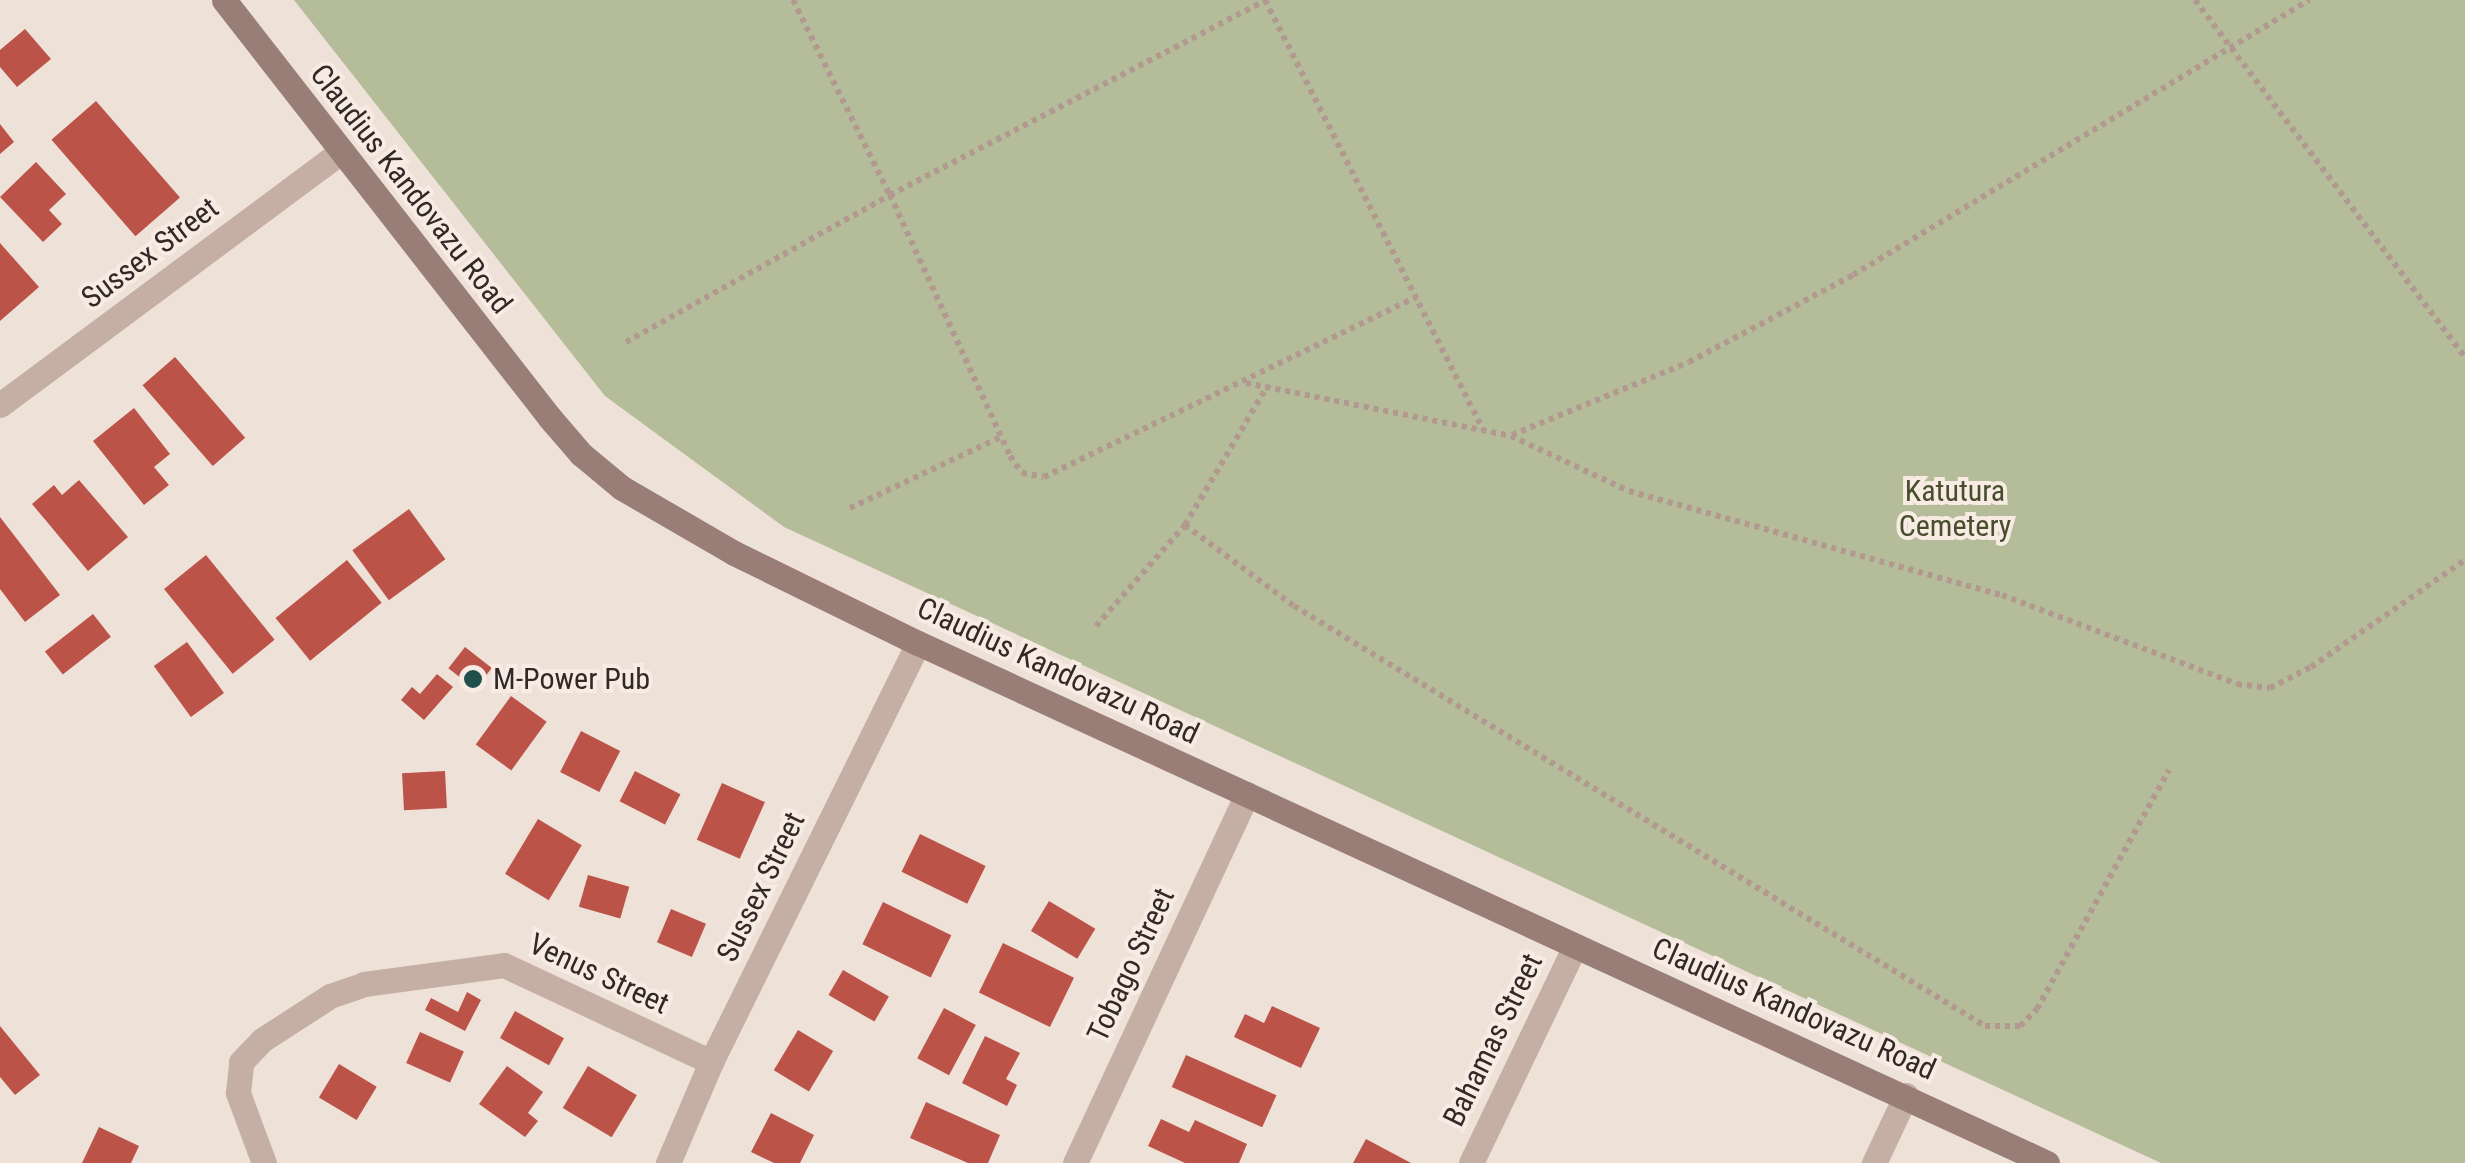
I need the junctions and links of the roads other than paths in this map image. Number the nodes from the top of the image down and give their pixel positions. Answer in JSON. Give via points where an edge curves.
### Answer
{"nodes":[{"id":1,"x":224,"y":0,"type":"edge"},
{"id":2,"x":339,"y":153,"type":"junction"},
{"id":3,"x":0,"y":405,"type":"edge"},
{"id":4,"x":918,"y":643,"type":"junction"},
{"id":5,"x":1247,"y":794,"type":"junction"},
{"id":6,"x":1575,"y":946,"type":"junction"},
{"id":7,"x":711,"y":1062,"type":"junction"},
{"id":8,"x":1906,"y":1095,"type":"junction"},
{"id":9,"x":264,"y":1163,"type":"edge"},
{"id":10,"x":668,"y":1163,"type":"edge"},
{"id":11,"x":1075,"y":1163,"type":"edge"},
{"id":12,"x":1470,"y":1163,"type":"edge"},
{"id":13,"x":1874,"y":1163,"type":"edge"},
{"id":14,"x":2047,"y":1163,"type":"edge"}],
"edges":[{"from":1,"to":2,"type":"street","name":"Claudius Kandovazu Road"},
{"from":2,"to":3,"type":"street","name":"Sussex Street"},
{"from":2,"to":4,"type":"street","name":"Claudius Kandovazu Road","via":[[581,454],[622,488],[734,553]]},
{"from":4,"to":5,"type":"street","name":"Claudius Kandovazu Road"},
{"from":4,"to":7,"type":"street","name":"Sussex Street"},
{"from":5,"to":6,"type":"street","name":"Claudius Kandovazu Road"},
{"from":5,"to":11,"type":"street","name":"Tobago Street"},
{"from":6,"to":8,"type":"street","name":"Claudius Kandovazu Road"},
{"from":6,"to":12,"type":"street","name":"Bahamas Street"},
{"from":7,"to":9,"type":"street","name":"Venus Street","via":[[504,965],[364,984],[330,996],[262,1040],[242,1062],[238,1093]]},
{"from":7,"to":10,"type":"street","name":"Sussex Street"},
{"from":8,"to":13,"type":"street"},
{"from":8,"to":14,"type":"street","name":"Claudius Kandovazu Road"}]}
